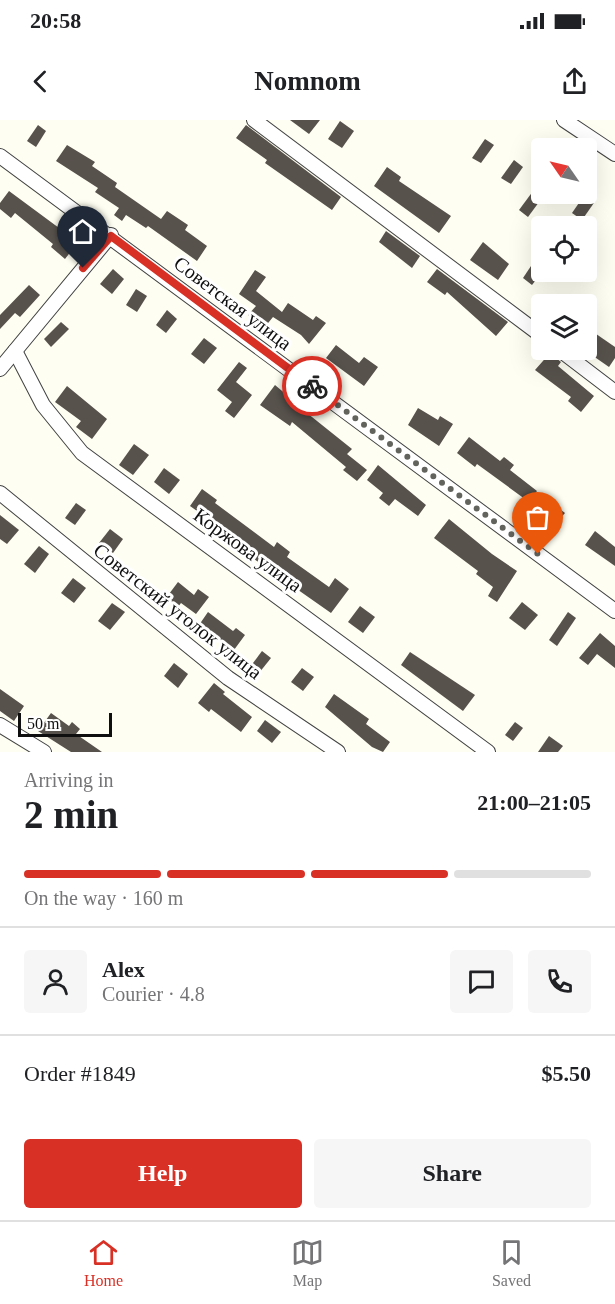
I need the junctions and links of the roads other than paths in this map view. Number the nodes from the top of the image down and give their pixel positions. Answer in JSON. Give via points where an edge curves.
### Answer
{"nodes":[{"id":1,"x":254,"y":120,"type":"edge"},
{"id":2,"x":564,"y":120,"type":"edge"},
{"id":3,"x":615,"y":154,"type":"edge"},
{"id":4,"x":0,"y":156,"type":"edge"},
{"id":5,"x":111,"y":236,"type":"junction"},
{"id":6,"x":531,"y":328,"type":"edge"},
{"id":7,"x":15,"y":351,"type":"junction"},
{"id":8,"x":573,"y":360,"type":"edge"},
{"id":9,"x":0,"y":369,"type":"edge"},
{"id":10,"x":615,"y":392,"type":"edge"},
{"id":11,"x":0,"y":493,"type":"edge"},
{"id":12,"x":615,"y":611,"type":"edge"},
{"id":13,"x":0,"y":725,"type":"edge"},
{"id":14,"x":44,"y":752,"type":"edge"},
{"id":15,"x":338,"y":752,"type":"edge"},
{"id":16,"x":488,"y":752,"type":"edge"}],
"edges":[{"from":1,"to":6,"type":"street"},
{"from":2,"to":3,"type":"street"},
{"from":4,"to":5,"type":"street","name":"Советская улица"},
{"from":5,"to":7,"type":"street"},
{"from":5,"to":12,"type":"street","name":"Советская улица"},
{"from":7,"to":9,"type":"street"},
{"from":7,"to":16,"type":"street","name":"Коржова улица","via":[[43,405],[82,453]]},
{"from":8,"to":10,"type":"street"},
{"from":11,"to":15,"type":"street","name":"Советский уголок улица","via":[[228,678]]},
{"from":13,"to":14,"type":"street"}]}
